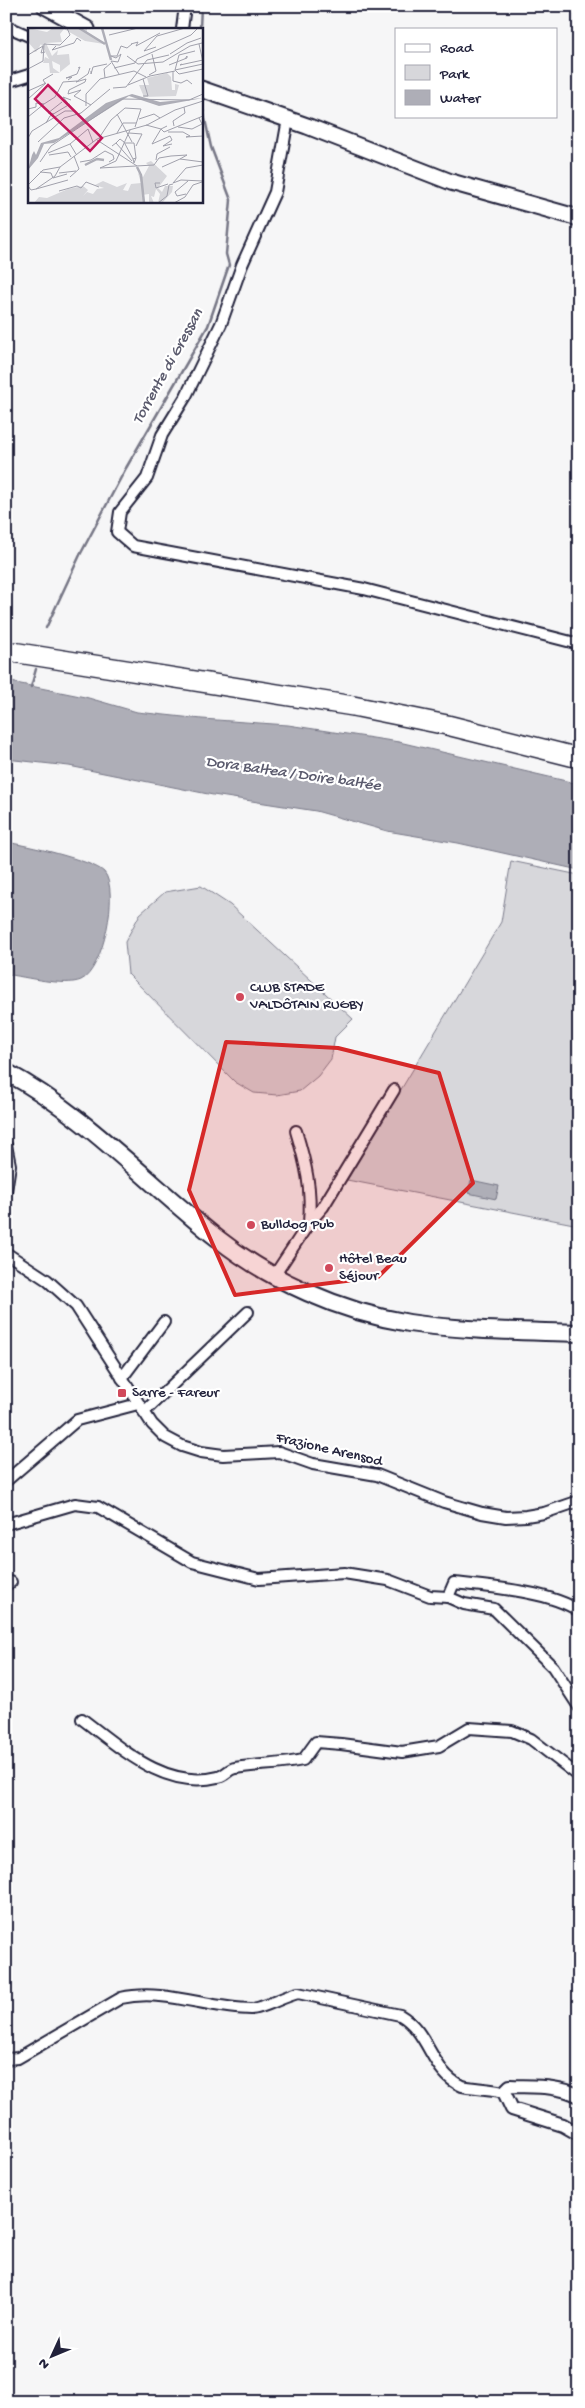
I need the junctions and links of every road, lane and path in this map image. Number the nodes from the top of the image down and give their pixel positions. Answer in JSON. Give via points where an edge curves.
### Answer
{"nodes":[{"id":1,"x":45,"y":6,"type":"edge"},
{"id":2,"x":185,"y":6,"type":"edge"},
{"id":3,"x":6,"y":26,"type":"edge"},
{"id":4,"x":85,"y":28,"type":"edge"},
{"id":5,"x":182,"y":28,"type":"edge"},
{"id":6,"x":28,"y":36,"type":"edge"},
{"id":7,"x":28,"y":74,"type":"edge"},
{"id":8,"x":6,"y":82,"type":"edge"},
{"id":9,"x":202,"y":89,"type":"edge"},
{"id":10,"x":288,"y":119,"type":"junction"},
{"id":11,"x":579,"y":218,"type":"edge"},
{"id":12,"x":6,"y":639,"type":"edge"},
{"id":13,"x":579,"y":644,"type":"edge"},
{"id":14,"x":6,"y":651,"type":"edge"},
{"id":15,"x":579,"y":744,"type":"edge"},
{"id":16,"x":579,"y":758,"type":"edge"},
{"id":17,"x":6,"y":1072,"type":"edge"},
{"id":18,"x":394,"y":1090,"type":"dead end"},
{"id":19,"x":296,"y":1131,"type":"dead end"},
{"id":20,"x":7,"y":1146,"type":"edge"},
{"id":21,"x":6,"y":1191,"type":"edge"},
{"id":22,"x":309,"y":1223,"type":"junction"},
{"id":23,"x":6,"y":1253,"type":"edge"},
{"id":24,"x":274,"y":1276,"type":"junction"},
{"id":25,"x":248,"y":1312,"type":"dead end"},
{"id":26,"x":164,"y":1322,"type":"dead end"},
{"id":27,"x":579,"y":1333,"type":"edge"},
{"id":28,"x":122,"y":1378,"type":"junction"},
{"id":29,"x":141,"y":1408,"type":"junction"},
{"id":30,"x":6,"y":1481,"type":"edge"},
{"id":31,"x":579,"y":1500,"type":"edge"},
{"id":32,"x":6,"y":1524,"type":"edge"},
{"id":33,"x":448,"y":1597,"type":"junction"},
{"id":34,"x":579,"y":1611,"type":"edge"},
{"id":35,"x":579,"y":1707,"type":"edge"},
{"id":36,"x":82,"y":1719,"type":"dead end"},
{"id":37,"x":579,"y":1776,"type":"edge"},
{"id":38,"x":6,"y":2059,"type":"edge"},
{"id":39,"x":504,"y":2092,"type":"junction"},
{"id":40,"x":579,"y":2096,"type":"edge"},
{"id":41,"x":579,"y":2134,"type":"edge"}],
"edges":[{"from":1,"to":4,"type":"main road"},
{"from":2,"to":5,"type":"street"},
{"from":3,"to":6,"type":"street"},
{"from":7,"to":8,"type":"street"},
{"from":9,"to":10,"type":"main road"},
{"from":10,"to":11,"type":"main road","via":[[451,182]]},
{"from":10,"to":13,"type":"street","via":[[275,192],[242,265],[221,324],[186,396],[162,435],[147,478],[120,512],[117,532],[133,546],[364,589]]},
{"from":12,"to":15,"type":"highway","via":[[370,697]]},
{"from":14,"to":16,"type":"highway","via":[[353,706],[447,725]]},
{"from":17,"to":24,"type":"main road","via":[[61,1107],[217,1238]]},
{"from":18,"to":22,"type":"street","via":[[323,1207]]},
{"from":19,"to":22,"type":"street","via":[[306,1162],[312,1198]]},
{"from":20,"to":21,"type":"street","via":[[10,1165]]},
{"from":22,"to":24,"type":"street"},
{"from":23,"to":28,"type":"street","name":"Frazione Arensod","via":[[66,1294]]},
{"from":24,"to":27,"type":"main road","via":[[361,1311],[408,1322],[441,1327]]},
{"from":25,"to":29,"type":"street"},
{"from":26,"to":28,"type":"street"},
{"from":28,"to":29,"type":"street","name":"Frazione Arensod"},
{"from":29,"to":30,"type":"street","via":[[77,1420]]},
{"from":29,"to":31,"type":"street","name":"Frazione Arensod","via":[[164,1437],[201,1452],[223,1455],[280,1452],[313,1464],[377,1475],[444,1502],[482,1513],[526,1516]]},
{"from":32,"to":33,"type":"street","via":[[75,1504],[98,1507],[192,1562],[259,1579],[344,1574],[388,1580],[430,1596]]},
{"from":33,"to":34,"type":"street","via":[[454,1583],[513,1590],[562,1602]]},
{"from":33,"to":35,"type":"street","via":[[464,1604],[494,1609],[552,1667]]},
{"from":36,"to":37,"type":"street","via":[[139,1761],[180,1779],[220,1777],[230,1769],[303,1760],[316,1742],[402,1752],[439,1746],[469,1728],[512,1731],[531,1739]]},
{"from":38,"to":39,"type":"street","via":[[18,2058],[121,1998],[133,1995],[253,2009],[298,1993],[400,2015],[420,2032],[443,2072],[452,2080],[464,2086]]},
{"from":39,"to":40,"type":"street","via":[[510,2086],[535,2087]]},
{"from":39,"to":41,"type":"street","via":[[512,2109],[563,2125]]}]}
